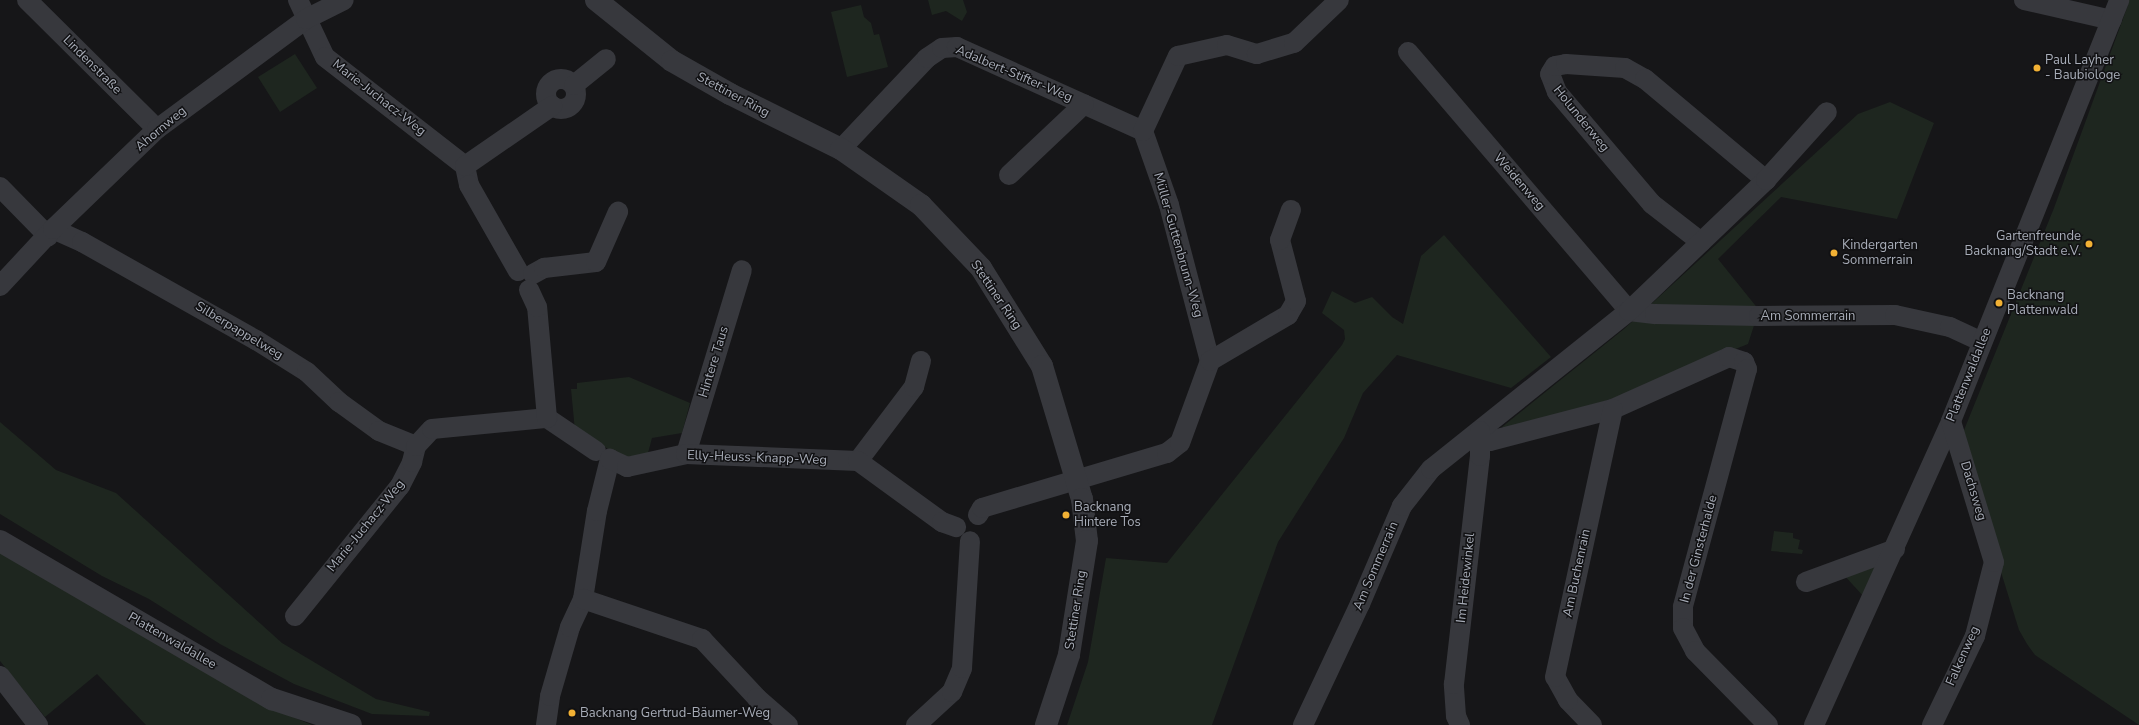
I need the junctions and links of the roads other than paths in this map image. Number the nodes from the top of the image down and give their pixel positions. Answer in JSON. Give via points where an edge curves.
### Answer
{"nodes":[{"id":1,"x":27,"y":0,"type":"edge"},
{"id":2,"x":298,"y":0,"type":"edge"},
{"id":3,"x":344,"y":0,"type":"edge"},
{"id":4,"x":596,"y":0,"type":"edge"},
{"id":5,"x":1339,"y":0,"type":"edge"},
{"id":6,"x":2024,"y":0,"type":"edge"},
{"id":7,"x":2119,"y":0,"type":"edge"},
{"id":8,"x":306,"y":19,"type":"junction"},
{"id":9,"x":2112,"y":20,"type":"junction"},
{"id":10,"x":1408,"y":52,"type":"dead end"},
{"id":11,"x":606,"y":59,"type":"dead end"},
{"id":12,"x":1084,"y":104,"type":"junction"},
{"id":13,"x":1827,"y":112,"type":"dead end"},
{"id":14,"x":157,"y":129,"type":"junction"},
{"id":15,"x":1143,"y":131,"type":"junction"},
{"id":16,"x":841,"y":149,"type":"junction"},
{"id":17,"x":465,"y":166,"type":"junction"},
{"id":18,"x":1009,"y":175,"type":"dead end"},
{"id":19,"x":1766,"y":180,"type":"junction"},
{"id":20,"x":0,"y":187,"type":"edge"},
{"id":21,"x":1291,"y":210,"type":"dead end"},
{"id":22,"x":618,"y":212,"type":"dead end"},
{"id":23,"x":50,"y":233,"type":"junction"},
{"id":24,"x":1701,"y":242,"type":"junction"},
{"id":25,"x":742,"y":270,"type":"dead end"},
{"id":26,"x":526,"y":278,"type":"junction"},
{"id":27,"x":0,"y":286,"type":"edge"},
{"id":28,"x":1630,"y":311,"type":"junction"},
{"id":29,"x":1982,"y":342,"type":"junction"},
{"id":30,"x":921,"y":361,"type":"dead end"},
{"id":31,"x":1210,"y":361,"type":"junction"},
{"id":32,"x":1613,"y":409,"type":"junction"},
{"id":33,"x":547,"y":418,"type":"junction"},
{"id":34,"x":1951,"y":421,"type":"junction"},
{"id":35,"x":1480,"y":431,"type":"junction"},
{"id":36,"x":416,"y":446,"type":"junction"},
{"id":37,"x":596,"y":451,"type":"dead end"},
{"id":38,"x":686,"y":454,"type":"junction"},
{"id":39,"x":858,"y":461,"type":"junction"},
{"id":40,"x":1077,"y":480,"type":"junction"},
{"id":41,"x":978,"y":516,"type":"junction"},
{"id":42,"x":956,"y":527,"type":"junction"},
{"id":43,"x":0,"y":541,"type":"edge"},
{"id":44,"x":970,"y":541,"type":"junction"},
{"id":45,"x":1895,"y":548,"type":"junction"},
{"id":46,"x":1994,"y":562,"type":"joint"},
{"id":47,"x":1806,"y":582,"type":"dead end"},
{"id":48,"x":584,"y":599,"type":"junction"},
{"id":49,"x":295,"y":616,"type":"dead end"},
{"id":50,"x":0,"y":676,"type":"edge"},
{"id":51,"x":38,"y":725,"type":"edge"},
{"id":52,"x":351,"y":725,"type":"edge"},
{"id":53,"x":546,"y":725,"type":"edge"},
{"id":54,"x":788,"y":725,"type":"edge"},
{"id":55,"x":916,"y":725,"type":"edge"},
{"id":56,"x":1046,"y":725,"type":"edge"},
{"id":57,"x":1303,"y":725,"type":"edge"},
{"id":58,"x":1460,"y":725,"type":"edge"},
{"id":59,"x":1592,"y":725,"type":"edge"},
{"id":60,"x":1768,"y":725,"type":"edge"},
{"id":61,"x":1814,"y":725,"type":"edge"},
{"id":62,"x":1932,"y":725,"type":"edge"}],
"edges":[{"from":1,"to":14,"type":"street","name":"Lindenstraße"},
{"from":2,"to":8,"type":"street","name":"Marie-Juchacz-Weg"},
{"from":3,"to":8,"type":"street","name":"Ahornweg"},
{"from":4,"to":16,"type":"street","name":"Stettiner Ring","via":[[672,61],[730,94]]},
{"from":5,"to":15,"type":"street","via":[[1294,43],[1257,54],[1226,45],[1178,56]]},
{"from":6,"to":9,"type":"street"},
{"from":7,"to":9,"type":"street","name":"Plattenwaldallee"},
{"from":8,"to":14,"type":"street","name":"Ahornweg"},
{"from":8,"to":17,"type":"street","name":"Marie-Juchacz-Weg","via":[[325,57]]},
{"from":9,"to":29,"type":"street","name":"Plattenwaldallee"},
{"from":10,"to":28,"type":"street","name":"Weidenweg"},
{"from":11,"to":17,"type":"street","via":[[574,85],[565,79],[551,83],[546,92],[552,106]]},
{"from":12,"to":15,"type":"street","name":"Adalbert-Stifter-Weg"},
{"from":12,"to":16,"type":"street","name":"Adalbert-Stifter-Weg","via":[[957,47],[942,48],[928,58]]},
{"from":12,"to":18,"type":"street","name":"Adalbert-Stifter-Weg"},
{"from":13,"to":19,"type":"street","name":"Am Sommerrain"},
{"from":14,"to":23,"type":"street","name":"Ahornweg"},
{"from":15,"to":31,"type":"street","name":"Müller-Guttenbrunn-Weg","via":[[1169,205]]},
{"from":16,"to":40,"type":"street","name":"Stettiner Ring","via":[[921,205],[981,268],[1042,366]]},
{"from":17,"to":26,"type":"street","via":[[470,185]]},
{"from":19,"to":24,"type":"street","name":"Am Sommerrain"},
{"from":19,"to":24,"type":"street","name":"Holunderweg","via":[[1645,80],[1625,68],[1566,64],[1554,66],[1550,74],[1557,92],[1652,204]]},
{"from":20,"to":23,"type":"street","name":"Silberpappelweg"},
{"from":21,"to":31,"type":"street","via":[[1280,240],[1296,301],[1288,314]]},
{"from":22,"to":26,"type":"street","via":[[596,262],[544,268]]},
{"from":23,"to":27,"type":"street","name":"Ahornweg"},
{"from":23,"to":36,"type":"street","name":"Silberpappelweg","via":[[89,246],[256,340],[307,372],[339,402],[379,430]]},
{"from":24,"to":28,"type":"street","name":"Am Sommerrain"},
{"from":25,"to":38,"type":"street","name":"Hintere Taus"},
{"from":26,"to":33,"type":"street","via":[[537,306]]},
{"from":28,"to":29,"type":"street","name":"Am Sommerrain","via":[[1655,314],[1759,316],[1895,315],[1950,327]]},
{"from":28,"to":35,"type":"street","name":"Am Sommerrain"},
{"from":29,"to":34,"type":"street","name":"Plattenwaldallee"},
{"from":30,"to":39,"type":"street","via":[[914,387]]},
{"from":31,"to":40,"type":"street","via":[[1180,443],[1167,453]]},
{"from":32,"to":35,"type":"street","via":[[1490,441]]},
{"from":32,"to":59,"type":"street","name":"Am Buchenrain","via":[[1555,676],[1568,700]]},
{"from":32,"to":60,"type":"street","name":"In der Ginsterhalde","via":[[1729,357],[1740,359],[1746,369],[1683,607],[1682,628],[1695,651]]},
{"from":33,"to":36,"type":"street","name":"Marie-Juchacz-Weg","via":[[432,429]]},
{"from":33,"to":37,"type":"street"},
{"from":34,"to":45,"type":"street","name":"Plattenwaldallee"},
{"from":34,"to":46,"type":"street","name":"Dachsweg"},
{"from":35,"to":57,"type":"street","name":"Am Sommerrain","via":[[1431,469],[1402,506],[1360,604]]},
{"from":35,"to":58,"type":"street","name":"Im Heidewinkel","via":[[1480,456],[1454,684],[1455,711]]},
{"from":36,"to":49,"type":"street","name":"Marie-Juchacz-Weg","via":[[412,462],[400,486]]},
{"from":38,"to":39,"type":"street","name":"Elly-Heuss-Knapp-Weg"},
{"from":38,"to":48,"type":"street","name":"Elly-Heuss-Knapp-Weg","via":[[664,454],[627,467],[610,459],[596,511]]},
{"from":39,"to":42,"type":"street","via":[[942,522]]},
{"from":40,"to":41,"type":"street","via":[[982,508]]},
{"from":40,"to":56,"type":"street","name":"Stettiner Ring","via":[[1086,516],[1087,541],[1069,655]]},
{"from":41,"to":42,"type":"street","via":[[966,513],[959,518]]},
{"from":41,"to":44,"type":"street","via":[[984,522],[984,531],[979,538]]},
{"from":42,"to":44,"type":"street","via":[[962,538]]},
{"from":43,"to":52,"type":"street","name":"Plattenwaldallee","via":[[272,698]]},
{"from":44,"to":55,"type":"street","via":[[962,668],[952,692]]},
{"from":45,"to":47,"type":"street"},
{"from":45,"to":61,"type":"street","name":"Plattenwaldallee"},
{"from":46,"to":62,"type":"street","name":"Falkenweg","via":[[1975,636]]},
{"from":48,"to":53,"type":"street","via":[[570,627],[550,696]]},
{"from":48,"to":54,"type":"street","via":[[702,639],[757,698]]},
{"from":50,"to":51,"type":"street"}]}
